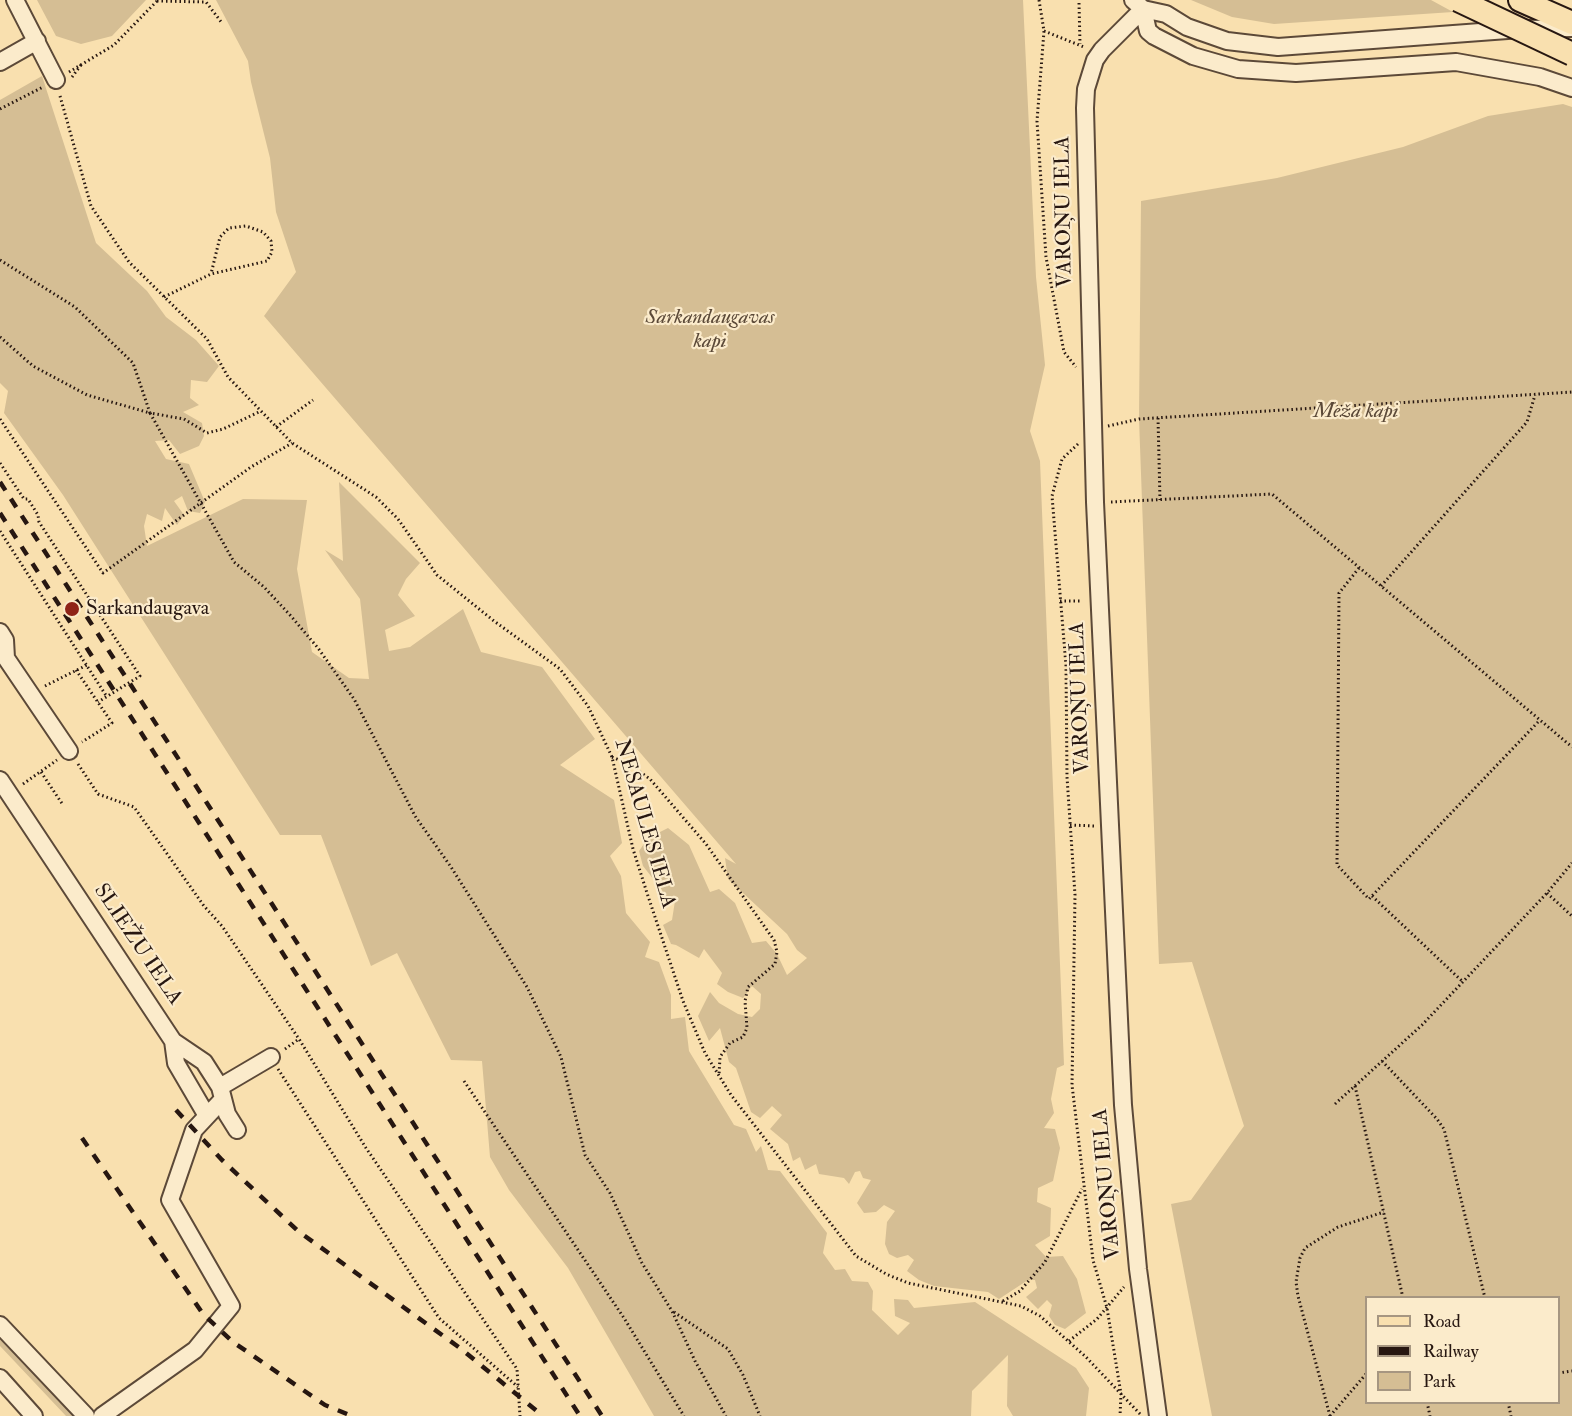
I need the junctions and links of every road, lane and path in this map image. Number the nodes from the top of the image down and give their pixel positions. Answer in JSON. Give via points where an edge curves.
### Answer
{"nodes":[{"id":1,"x":15,"y":0,"type":"edge"},
{"id":2,"x":1039,"y":0,"type":"edge"},
{"id":3,"x":1458,"y":0,"type":"edge"},
{"id":4,"x":1520,"y":0,"type":"edge"},
{"id":5,"x":158,"y":1,"type":"edge"},
{"id":6,"x":1079,"y":3,"type":"dead end"},
{"id":7,"x":1138,"y":5,"type":"edge"},
{"id":8,"x":222,"y":23,"type":"dead end"},
{"id":9,"x":1572,"y":23,"type":"edge"},
{"id":10,"x":1572,"y":28,"type":"edge"},
{"id":11,"x":1044,"y":31,"type":"junction"},
{"id":12,"x":37,"y":41,"type":"junction"},
{"id":13,"x":1080,"y":45,"type":"junction"},
{"id":14,"x":1572,"y":54,"type":"edge"},
{"id":15,"x":1098,"y":55,"type":"junction"},
{"id":16,"x":0,"y":62,"type":"edge"},
{"id":17,"x":84,"y":62,"type":"dead end"},
{"id":18,"x":56,"y":80,"type":"junction"},
{"id":19,"x":1572,"y":88,"type":"edge"},
{"id":20,"x":0,"y":109,"type":"edge"},
{"id":21,"x":0,"y":260,"type":"edge"},
{"id":22,"x":211,"y":274,"type":"junction"},
{"id":23,"x":164,"y":297,"type":"junction"},
{"id":24,"x":0,"y":337,"type":"edge"},
{"id":25,"x":1091,"y":374,"type":"junction"},
{"id":26,"x":1572,"y":392,"type":"edge"},
{"id":27,"x":1535,"y":395,"type":"junction"},
{"id":28,"x":313,"y":400,"type":"dead end"},
{"id":29,"x":261,"y":411,"type":"junction"},
{"id":30,"x":150,"y":413,"type":"junction"},
{"id":31,"x":0,"y":418,"type":"edge"},
{"id":32,"x":1158,"y":418,"type":"junction"},
{"id":33,"x":276,"y":427,"type":"junction"},
{"id":34,"x":1093,"y":429,"type":"junction"},
{"id":35,"x":292,"y":443,"type":"junction"},
{"id":36,"x":0,"y":463,"type":"edge"},
{"id":37,"x":1160,"y":500,"type":"junction"},
{"id":38,"x":1095,"y":502,"type":"junction"},
{"id":39,"x":198,"y":503,"type":"junction"},
{"id":40,"x":0,"y":531,"type":"edge"},
{"id":41,"x":1359,"y":568,"type":"junction"},
{"id":42,"x":1381,"y":586,"type":"junction"},
{"id":43,"x":1060,"y":601,"type":"junction"},
{"id":44,"x":1099,"y":601,"type":"junction"},
{"id":45,"x":0,"y":632,"type":"edge"},
{"id":46,"x":3,"y":658,"type":"edge"},
{"id":47,"x":87,"y":665,"type":"junction"},
{"id":48,"x":31,"y":693,"type":"junction"},
{"id":49,"x":107,"y":697,"type":"junction"},
{"id":50,"x":98,"y":702,"type":"dead end"},
{"id":51,"x":1540,"y":720,"type":"junction"},
{"id":52,"x":1572,"y":747,"type":"edge"},
{"id":53,"x":69,"y":751,"type":"joint"},
{"id":54,"x":612,"y":757,"type":"junction"},
{"id":55,"x":41,"y":772,"type":"dead end"},
{"id":56,"x":0,"y":780,"type":"edge"},
{"id":57,"x":63,"y":805,"type":"dead end"},
{"id":58,"x":1070,"y":825,"type":"junction"},
{"id":59,"x":1108,"y":826,"type":"junction"},
{"id":60,"x":1572,"y":863,"type":"edge"},
{"id":61,"x":1547,"y":893,"type":"junction"},
{"id":62,"x":1372,"y":896,"type":"junction"},
{"id":63,"x":1572,"y":916,"type":"edge"},
{"id":64,"x":1463,"y":982,"type":"junction"},
{"id":65,"x":173,"y":1041,"type":"junction"},
{"id":66,"x":271,"y":1058,"type":"joint"},
{"id":67,"x":1382,"y":1061,"type":"junction"},
{"id":68,"x":719,"y":1077,"type":"junction"},
{"id":69,"x":464,"y":1081,"type":"dead end"},
{"id":70,"x":1355,"y":1086,"type":"junction"},
{"id":71,"x":221,"y":1093,"type":"junction"},
{"id":72,"x":1335,"y":1104,"type":"dead end"},
{"id":73,"x":207,"y":1116,"type":"junction"},
{"id":74,"x":237,"y":1130,"type":"dead end"},
{"id":75,"x":1083,"y":1187,"type":"junction"},
{"id":76,"x":1384,"y":1212,"type":"junction"},
{"id":77,"x":1138,"y":1269,"type":"junction"},
{"id":78,"x":1403,"y":1296,"type":"edge"},
{"id":79,"x":1485,"y":1296,"type":"edge"},
{"id":80,"x":1002,"y":1302,"type":"junction"},
{"id":81,"x":1107,"y":1308,"type":"junction"},
{"id":82,"x":672,"y":1311,"type":"junction"},
{"id":83,"x":0,"y":1325,"type":"edge"},
{"id":84,"x":1068,"y":1341,"type":"junction"},
{"id":85,"x":1365,"y":1375,"type":"edge"},
{"id":86,"x":3,"y":1386,"type":"edge"},
{"id":87,"x":520,"y":1389,"type":"junction"},
{"id":88,"x":1121,"y":1394,"type":"junction"},
{"id":89,"x":34,"y":1416,"type":"edge"},
{"id":90,"x":86,"y":1416,"type":"edge"},
{"id":91,"x":102,"y":1416,"type":"edge"},
{"id":92,"x":520,"y":1416,"type":"edge"},
{"id":93,"x":684,"y":1416,"type":"edge"},
{"id":94,"x":726,"y":1416,"type":"edge"},
{"id":95,"x":760,"y":1416,"type":"edge"},
{"id":96,"x":1119,"y":1416,"type":"edge"},
{"id":97,"x":1143,"y":1416,"type":"edge"},
{"id":98,"x":1158,"y":1416,"type":"edge"},
{"id":99,"x":1330,"y":1416,"type":"edge"}],
"edges":[{"from":1,"to":12,"type":"street"},
{"from":2,"to":11,"type":"path"},
{"from":3,"to":14,"type":"main road","bridge":true},
{"from":4,"to":9,"type":"main road"},
{"from":5,"to":8,"type":"path","via":[[206,2]]},
{"from":5,"to":17,"type":"path","via":[[114,45]]},
{"from":6,"to":13,"type":"path"},
{"from":7,"to":10,"type":"street","via":[[1227,41],[1278,47]]},
{"from":7,"to":15,"type":"street","name":"VAROŅU IELA"},
{"from":7,"to":19,"type":"street","via":[[1148,31],[1164,42],[1193,56],[1238,69],[1296,73],[1456,62],[1540,77]]},
{"from":11,"to":13,"type":"path"},
{"from":11,"to":25,"type":"path","via":[[1037,121],[1046,257],[1064,352],[1075,367]]},
{"from":12,"to":16,"type":"street"},
{"from":12,"to":18,"type":"street"},
{"from":13,"to":15,"type":"path"},
{"from":15,"to":25,"type":"street","name":"VAROŅU IELA","via":[[1090,74],[1085,108]]},
{"from":18,"to":20,"type":"path"},
{"from":18,"to":23,"type":"path","name":"NESAULES IELA","via":[[91,206],[129,262]]},
{"from":21,"to":30,"type":"path","via":[[75,307],[133,363]]},
{"from":22,"to":22,"type":"path","via":[[267,261],[272,252],[271,241],[262,232],[246,226],[229,228],[220,237]]},
{"from":22,"to":23,"type":"path"},
{"from":23,"to":29,"type":"path","name":"NESAULES IELA","via":[[207,339],[228,376]]},
{"from":24,"to":30,"type":"path","via":[[33,366],[87,395]]},
{"from":25,"to":34,"type":"street","name":"VAROŅU IELA"},
{"from":26,"to":27,"type":"path"},
{"from":27,"to":32,"type":"path"},
{"from":27,"to":42,"type":"path","via":[[1527,422]]},
{"from":28,"to":33,"type":"path"},
{"from":29,"to":30,"type":"path","via":[[207,433],[184,419]]},
{"from":29,"to":33,"type":"path","name":"NESAULES IELA"},
{"from":30,"to":39,"type":"path"},
{"from":31,"to":39,"type":"path","via":[[103,573]]},
{"from":32,"to":34,"type":"path"},
{"from":32,"to":37,"type":"path"},
{"from":33,"to":35,"type":"path","name":"NESAULES IELA"},
{"from":34,"to":38,"type":"street","name":"VAROŅU IELA"},
{"from":34,"to":43,"type":"path","via":[[1062,459],[1052,496]]},
{"from":35,"to":39,"type":"path"},
{"from":35,"to":54,"type":"path","name":"NESAULES IELA","via":[[376,497],[398,519],[438,575],[560,669],[588,706]]},
{"from":36,"to":49,"type":"path","via":[[24,499],[28,499],[39,522],[140,676]]},
{"from":37,"to":38,"type":"path"},
{"from":37,"to":41,"type":"path","via":[[1272,494]]},
{"from":38,"to":44,"type":"street","name":"VAROŅU IELA"},
{"from":39,"to":82,"type":"path","via":[[234,562],[290,615],[354,699],[415,816],[526,987],[561,1057],[585,1155],[610,1193],[642,1263]]},
{"from":40,"to":47,"type":"path"},
{"from":41,"to":42,"type":"path"},
{"from":41,"to":62,"type":"path","via":[[1339,593],[1337,865],[1368,899]]},
{"from":42,"to":51,"type":"path"},
{"from":43,"to":44,"type":"path"},
{"from":43,"to":58,"type":"path","via":[[1066,666]]},
{"from":44,"to":59,"type":"street","name":"VAROŅU IELA"},
{"from":45,"to":46,"type":"street","via":[[5,640]]},
{"from":46,"to":48,"type":"street"},
{"from":47,"to":48,"type":"path"},
{"from":47,"to":49,"type":"path"},
{"from":48,"to":53,"type":"street"},
{"from":49,"to":50,"type":"path"},
{"from":51,"to":52,"type":"path"},
{"from":51,"to":62,"type":"path"},
{"from":53,"to":87,"type":"path","via":[[98,794],[134,807],[222,926],[366,1148],[517,1369]]},
{"from":54,"to":68,"type":"path","name":"NESAULES IELA","via":[[633,849],[682,1001]]},
{"from":54,"to":68,"type":"path","via":[[650,779],[706,844],[774,940],[775,964],[748,987],[747,1028],[743,1037],[730,1043],[720,1057]]},
{"from":55,"to":57,"type":"path"},
{"from":56,"to":65,"type":"street","name":"SLIEŽU IELA"},
{"from":58,"to":59,"type":"path"},
{"from":58,"to":75,"type":"path","via":[[1075,894],[1072,1085]]},
{"from":59,"to":77,"type":"street","name":"VAROŅU IELA","via":[[1123,1105]]},
{"from":60,"to":61,"type":"path"},
{"from":61,"to":63,"type":"path"},
{"from":61,"to":64,"type":"path"},
{"from":62,"to":64,"type":"path"},
{"from":64,"to":67,"type":"path"},
{"from":65,"to":71,"type":"street","name":"SLIEŽU IELA","via":[[204,1062]]},
{"from":65,"to":73,"type":"street","via":[[176,1063]]},
{"from":66,"to":71,"type":"street"},
{"from":66,"to":87,"type":"path","via":[[439,1318]]},
{"from":67,"to":70,"type":"path"},
{"from":67,"to":79,"type":"path","via":[[1444,1129]]},
{"from":68,"to":80,"type":"path","name":"NESAULES IELA","via":[[856,1256],[908,1283]]},
{"from":69,"to":93,"type":"path","via":[[624,1318]]},
{"from":70,"to":72,"type":"path"},
{"from":70,"to":76,"type":"path"},
{"from":71,"to":73,"type":"street"},
{"from":71,"to":74,"type":"street","name":"SLIEŽU IELA"},
{"from":73,"to":91,"type":"street","via":[[194,1130],[170,1200],[231,1306],[195,1350]]},
{"from":75,"to":80,"type":"path","via":[[1045,1262],[1020,1291]]},
{"from":75,"to":81,"type":"path","via":[[1093,1260]]},
{"from":76,"to":78,"type":"path"},
{"from":76,"to":99,"type":"path","via":[[1338,1227],[1310,1244],[1297,1269],[1298,1296]]},
{"from":77,"to":81,"type":"path"},
{"from":77,"to":98,"type":"street","name":"VAROŅU IELA"},
{"from":80,"to":84,"type":"path","name":"NESAULES IELA","via":[[1040,1316]]},
{"from":81,"to":84,"type":"path"},
{"from":81,"to":88,"type":"path"},
{"from":82,"to":94,"type":"path"},
{"from":82,"to":95,"type":"path","via":[[728,1349]]},
{"from":83,"to":90,"type":"street"},
{"from":84,"to":88,"type":"path","name":"NESAULES IELA"},
{"from":85,"to":99,"type":"path"},
{"from":86,"to":89,"type":"street"},
{"from":87,"to":92,"type":"path"},
{"from":88,"to":96,"type":"path"},
{"from":88,"to":97,"type":"path","name":"NESAULES IELA"}]}
